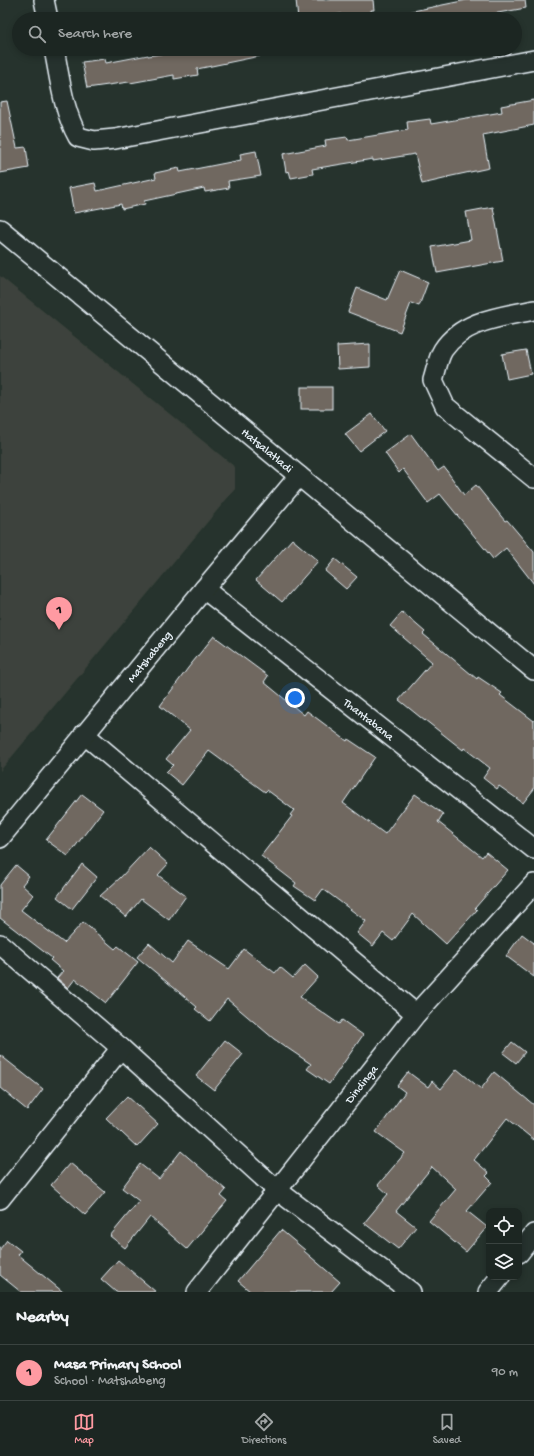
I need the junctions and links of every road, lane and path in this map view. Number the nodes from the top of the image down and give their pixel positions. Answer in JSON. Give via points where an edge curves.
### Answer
{"nodes":[{"id":1,"x":44,"y":0,"type":"edge"},
{"id":2,"x":47,"y":12,"type":"edge"},
{"id":3,"x":55,"y":56,"type":"edge"},
{"id":4,"x":534,"y":60,"type":"edge"},
{"id":5,"x":0,"y":229,"type":"edge"},
{"id":6,"x":534,"y":310,"type":"edge"},
{"id":7,"x":299,"y":476,"type":"junction"},
{"id":8,"x":534,"y":478,"type":"edge"},
{"id":9,"x":204,"y":588,"type":"junction"},
{"id":10,"x":534,"y":670,"type":"edge"},
{"id":11,"x":84,"y":734,"type":"junction"},
{"id":12,"x":0,"y":838,"type":"edge"},
{"id":13,"x":534,"y":849,"type":"edge"},
{"id":14,"x":534,"y":884,"type":"edge"},
{"id":15,"x":0,"y":944,"type":"edge"},
{"id":16,"x":416,"y":1014,"type":"junction"},
{"id":17,"x":121,"y":1048,"type":"junction"},
{"id":18,"x":277,"y":1190,"type":"junction"},
{"id":19,"x":0,"y":1198,"type":"edge"},
{"id":20,"x":534,"y":1234,"type":"edge"},
{"id":21,"x":522,"y":1249,"type":"edge"},
{"id":22,"x":498,"y":1280,"type":"edge"},
{"id":23,"x":197,"y":1292,"type":"edge"},
{"id":24,"x":411,"y":1292,"type":"edge"},
{"id":25,"x":488,"y":1292,"type":"edge"}],
"edges":[{"from":1,"to":2,"type":"street"},
{"from":3,"to":4,"type":"street","via":[[72,125],[78,137],[94,141]]},
{"from":5,"to":7,"type":"street","name":"Hatsalatladi"},
{"from":6,"to":8,"type":"street","via":[[481,322],[457,334],[443,351],[433,380],[445,406]]},
{"from":7,"to":9,"type":"street","name":"Matshabeng"},
{"from":7,"to":10,"type":"street","name":"Hatsalatladi"},
{"from":9,"to":11,"type":"street","name":"Matshabeng"},
{"from":9,"to":13,"type":"street","name":"Thantabana"},
{"from":11,"to":12,"type":"street","name":"Matshabeng"},
{"from":11,"to":16,"type":"street"},
{"from":14,"to":16,"type":"street","name":"Dindinga"},
{"from":15,"to":17,"type":"street"},
{"from":16,"to":18,"type":"street","name":"Dindinga"},
{"from":17,"to":18,"type":"street"},
{"from":17,"to":19,"type":"street"},
{"from":18,"to":23,"type":"street","name":"Dindinga"},
{"from":18,"to":24,"type":"street"},
{"from":20,"to":21,"type":"street"},
{"from":22,"to":25,"type":"street"}]}
